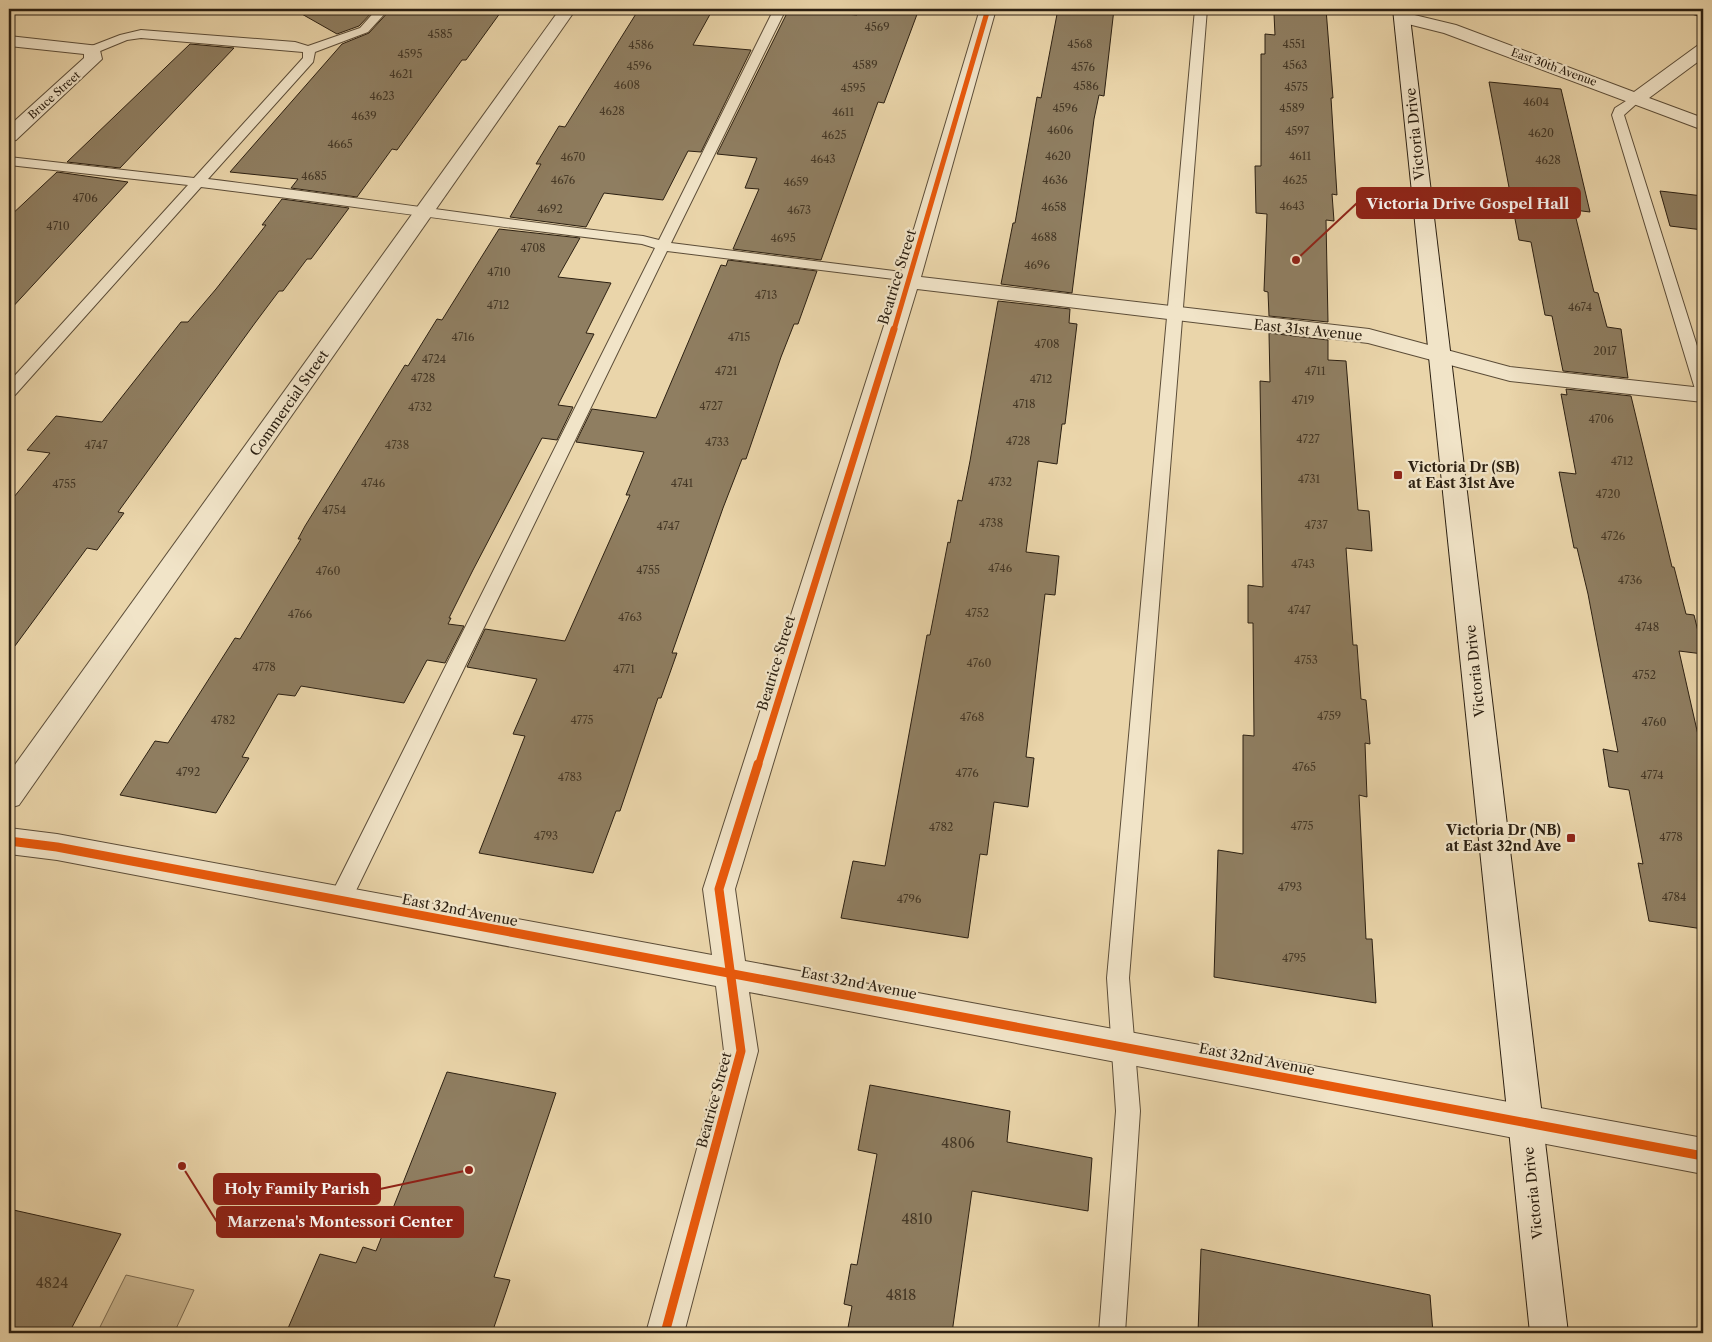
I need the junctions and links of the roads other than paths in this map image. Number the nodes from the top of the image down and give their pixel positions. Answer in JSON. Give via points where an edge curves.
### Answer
{"nodes":[{"id":1,"x":383,"y":9,"type":"edge"},
{"id":2,"x":568,"y":9,"type":"edge"},
{"id":3,"x":780,"y":9,"type":"edge"},
{"id":4,"x":988,"y":9,"type":"edge"},
{"id":5,"x":1200,"y":9,"type":"edge"},
{"id":6,"x":1688,"y":9,"type":"edge"},
{"id":7,"x":1401,"y":13,"type":"edge"},
{"id":8,"x":1703,"y":14,"type":"edge"},
{"id":9,"x":9,"y":41,"type":"edge"},
{"id":10,"x":93,"y":50,"type":"junction"},
{"id":11,"x":308,"y":50,"type":"junction"},
{"id":12,"x":1703,"y":50,"type":"edge"},
{"id":13,"x":1637,"y":98,"type":"junction"},
{"id":14,"x":1703,"y":124,"type":"edge"},
{"id":15,"x":9,"y":136,"type":"edge"},
{"id":16,"x":9,"y":161,"type":"edge"},
{"id":17,"x":197,"y":182,"type":"junction"},
{"id":18,"x":424,"y":212,"type":"junction"},
{"id":19,"x":663,"y":245,"type":"junction"},
{"id":20,"x":910,"y":280,"type":"junction"},
{"id":21,"x":1174,"y":315,"type":"junction"},
{"id":22,"x":1440,"y":355,"type":"junction"},
{"id":23,"x":1703,"y":390,"type":"edge"},
{"id":24,"x":9,"y":392,"type":"edge"},
{"id":25,"x":1703,"y":395,"type":"edge"},
{"id":26,"x":9,"y":796,"type":"edge"},
{"id":27,"x":9,"y":841,"type":"edge"},
{"id":28,"x":340,"y":900,"type":"junction"},
{"id":29,"x":730,"y":973,"type":"junction"},
{"id":30,"x":1123,"y":1045,"type":"junction"},
{"id":31,"x":1526,"y":1122,"type":"junction"},
{"id":32,"x":1703,"y":1156,"type":"edge"},
{"id":33,"x":665,"y":1333,"type":"edge"},
{"id":34,"x":1112,"y":1333,"type":"edge"},
{"id":35,"x":1549,"y":1333,"type":"edge"}],
"edges":[{"from":1,"to":11,"type":"lane","via":[[364,30]]},
{"from":2,"to":18,"type":"street","name":"Commercial Street"},
{"from":3,"to":19,"type":"lane"},
{"from":4,"to":20,"type":"street","name":"Beatrice Street"},
{"from":5,"to":21,"type":"lane"},
{"from":6,"to":8,"type":"lane"},
{"from":7,"to":13,"type":"street","name":"East 30th Avenue"},
{"from":7,"to":22,"type":"street","name":"Victoria Drive"},
{"from":9,"to":10,"type":"street"},
{"from":10,"to":11,"type":"lane","via":[[124,37],[142,34],[295,46]]},
{"from":10,"to":15,"type":"street","name":"Bruce Street","via":[[93,59]]},
{"from":11,"to":17,"type":"lane","via":[[308,59]]},
{"from":12,"to":13,"type":"street"},
{"from":13,"to":14,"type":"street","name":"East 30th Avenue"},
{"from":13,"to":23,"type":"lane","via":[[1619,110],[1618,115]]},
{"from":16,"to":17,"type":"lane"},
{"from":17,"to":18,"type":"lane"},
{"from":17,"to":24,"type":"lane"},
{"from":18,"to":19,"type":"lane"},
{"from":18,"to":26,"type":"street","name":"Commercial Street"},
{"from":19,"to":20,"type":"lane","via":[[679,250]]},
{"from":19,"to":28,"type":"lane"},
{"from":20,"to":21,"type":"street","name":"East 31st Avenue"},
{"from":20,"to":29,"type":"street","name":"Beatrice Street","via":[[719,889]]},
{"from":21,"to":22,"type":"street","name":"East 31st Avenue","via":[[1369,336]]},
{"from":21,"to":30,"type":"lane","via":[[1118,978]]},
{"from":22,"to":25,"type":"street","name":"East 31st Avenue","via":[[1510,374]]},
{"from":22,"to":31,"type":"street","name":"Victoria Drive"},
{"from":27,"to":28,"type":"street","name":"East 32nd Avenue","via":[[57,847]]},
{"from":28,"to":29,"type":"street","name":"East 32nd Avenue"},
{"from":29,"to":30,"type":"street","name":"East 32nd Avenue"},
{"from":29,"to":33,"type":"street","name":"Beatrice Street","via":[[741,1051]]},
{"from":30,"to":31,"type":"street","name":"East 32nd Avenue"},
{"from":30,"to":34,"type":"lane","via":[[1128,1111]]},
{"from":31,"to":32,"type":"street","name":"East 32nd Avenue"},
{"from":31,"to":35,"type":"street","name":"Victoria Drive"}]}
